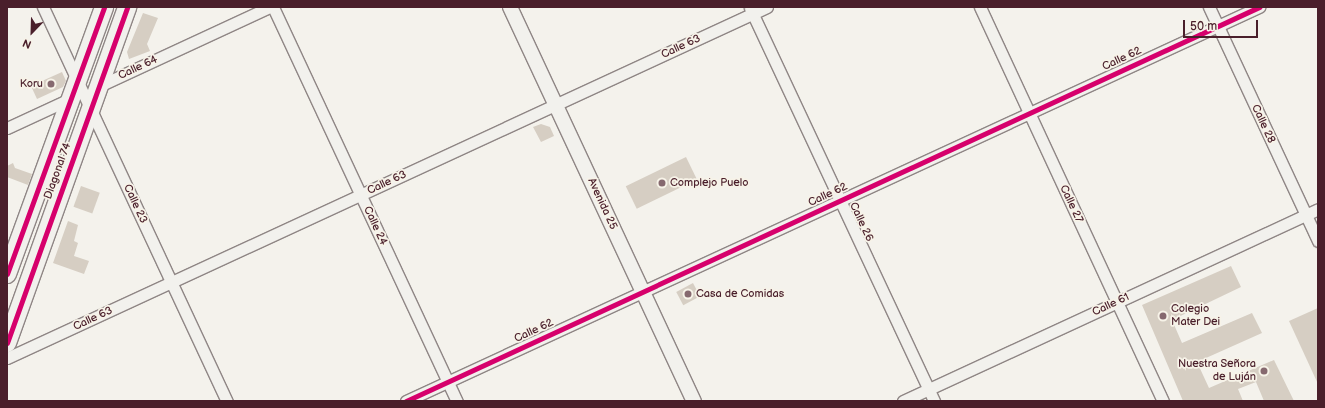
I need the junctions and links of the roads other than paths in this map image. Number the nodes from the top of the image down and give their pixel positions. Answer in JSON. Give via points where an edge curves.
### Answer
{"nodes":[{"id":1,"x":43,"y":7,"type":"edge"},
{"id":2,"x":104,"y":7,"type":"edge"},
{"id":3,"x":128,"y":7,"type":"edge"},
{"id":4,"x":269,"y":7,"type":"edge"},
{"id":5,"x":273,"y":7,"type":"edge"},
{"id":6,"x":510,"y":7,"type":"edge"},
{"id":7,"x":767,"y":7,"type":"edge"},
{"id":8,"x":980,"y":7,"type":"edge"},
{"id":9,"x":1209,"y":7,"type":"edge"},
{"id":10,"x":1259,"y":7,"type":"edge"},
{"id":11,"x":751,"y":10,"type":"edge"},
{"id":12,"x":1218,"y":26,"type":"junction"},
{"id":13,"x":99,"y":86,"type":"junction"},
{"id":14,"x":80,"y":95,"type":"junction"},
{"id":15,"x":556,"y":105,"type":"junction"},
{"id":16,"x":1029,"y":113,"type":"junction"},
{"id":17,"x":7,"y":128,"type":"edge"},
{"id":18,"x":361,"y":195,"type":"junction"},
{"id":19,"x":840,"y":200,"type":"junction"},
{"id":20,"x":1318,"y":209,"type":"edge"},
{"id":21,"x":1306,"y":215,"type":"junction"},
{"id":22,"x":1318,"y":241,"type":"edge"},
{"id":23,"x":7,"y":274,"type":"edge"},
{"id":24,"x":172,"y":282,"type":"junction"},
{"id":25,"x":643,"y":292,"type":"junction"},
{"id":26,"x":1117,"y":302,"type":"junction"},
{"id":27,"x":7,"y":343,"type":"edge"},
{"id":28,"x":7,"y":358,"type":"edge"},
{"id":29,"x":448,"y":382,"type":"junction"},
{"id":30,"x":928,"y":390,"type":"junction"},
{"id":31,"x":227,"y":401,"type":"edge"},
{"id":32,"x":406,"y":401,"type":"edge"},
{"id":33,"x":457,"y":401,"type":"edge"},
{"id":34,"x":694,"y":401,"type":"edge"},
{"id":35,"x":903,"y":401,"type":"edge"},
{"id":36,"x":924,"y":401,"type":"edge"},
{"id":37,"x":934,"y":401,"type":"edge"},
{"id":38,"x":1163,"y":401,"type":"edge"}],
"edges":[{"from":1,"to":14,"type":"street","name":"Calle 23"},
{"from":2,"to":14,"type":"main road","name":"Diagonal 74"},
{"from":3,"to":13,"type":"main road","name":"Diagonal 74"},
{"from":4,"to":13,"type":"street","name":"Calle 64"},
{"from":5,"to":18,"type":"street","name":"Calle 24"},
{"from":6,"to":15,"type":"street","name":"Avenida 25"},
{"from":7,"to":11,"type":"street","name":"Calle 63"},
{"from":8,"to":16,"type":"street","name":"Calle 27"},
{"from":9,"to":12,"type":"street","name":"Calle 28"},
{"from":10,"to":12,"type":"street","name":"Calle 62"},
{"from":11,"to":15,"type":"street","name":"Calle 63"},
{"from":11,"to":19,"type":"street","name":"Calle 26"},
{"from":12,"to":16,"type":"street","name":"Calle 62"},
{"from":12,"to":21,"type":"street","name":"Calle 28"},
{"from":13,"to":14,"type":"main road","name":"Diagonal 74"},
{"from":14,"to":17,"type":"street"},
{"from":14,"to":23,"type":"main road","name":"Diagonal 74"},
{"from":14,"to":24,"type":"street","name":"Calle 23"},
{"from":14,"to":27,"type":"main road","name":"Diagonal 74"},
{"from":15,"to":18,"type":"street","name":"Calle 63"},
{"from":15,"to":25,"type":"street","name":"Avenida 25"},
{"from":16,"to":19,"type":"street","name":"Calle 62"},
{"from":16,"to":26,"type":"street","name":"Calle 27"},
{"from":18,"to":24,"type":"street","name":"Calle 63"},
{"from":18,"to":29,"type":"street","name":"Calle 24"},
{"from":19,"to":25,"type":"street","name":"Calle 62"},
{"from":19,"to":30,"type":"street","name":"Calle 26"},
{"from":20,"to":21,"type":"street","name":"Calle 61"},
{"from":21,"to":22,"type":"street","name":"Calle 28"},
{"from":21,"to":26,"type":"street","name":"Calle 61"},
{"from":24,"to":28,"type":"street","name":"Calle 63"},
{"from":24,"to":31,"type":"street","name":"Calle 23"},
{"from":25,"to":29,"type":"street","name":"Calle 62"},
{"from":25,"to":34,"type":"street","name":"Avenida 25"},
{"from":26,"to":30,"type":"street","name":"Calle 61"},
{"from":26,"to":38,"type":"street","name":"Calle 27"},
{"from":29,"to":32,"type":"street","name":"Calle 62"},
{"from":29,"to":33,"type":"street","name":"Calle 24"},
{"from":30,"to":35,"type":"street","name":"Calle 61"},
{"from":30,"to":36,"type":"street"},
{"from":30,"to":37,"type":"street","name":"Calle 26"}]}
